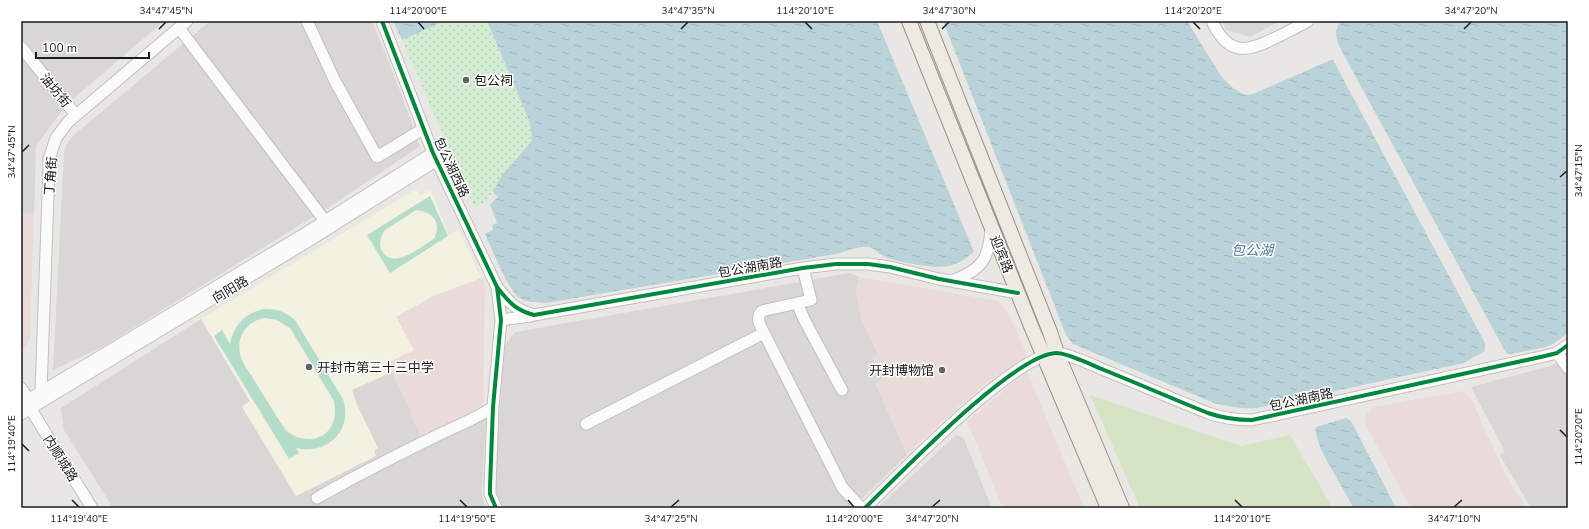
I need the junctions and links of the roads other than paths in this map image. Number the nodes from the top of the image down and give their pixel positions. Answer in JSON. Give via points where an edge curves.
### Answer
{"nodes":[{"id":1,"x":187,"y":21,"type":"edge"},
{"id":2,"x":307,"y":21,"type":"edge"},
{"id":3,"x":382,"y":21,"type":"edge"},
{"id":4,"x":909,"y":21,"type":"edge"},
{"id":5,"x":927,"y":21,"type":"edge"},
{"id":6,"x":1212,"y":21,"type":"edge"},
{"id":7,"x":1308,"y":21,"type":"edge"},
{"id":8,"x":179,"y":28,"type":"junction"},
{"id":9,"x":21,"y":47,"type":"edge"},
{"id":10,"x":76,"y":115,"type":"junction"},
{"id":11,"x":423,"y":129,"type":"junction"},
{"id":12,"x":435,"y":157,"type":"junction"},
{"id":13,"x":325,"y":221,"type":"junction"},
{"id":14,"x":992,"y":227,"type":"junction"},
{"id":15,"x":803,"y":268,"type":"junction"},
{"id":16,"x":952,"y":281,"type":"junction"},
{"id":17,"x":497,"y":286,"type":"junction"},
{"id":18,"x":1018,"y":293,"type":"junction"},
{"id":19,"x":797,"y":303,"type":"junction"},
{"id":20,"x":534,"y":315,"type":"junction"},
{"id":21,"x":502,"y":320,"type":"junction"},
{"id":22,"x":764,"y":333,"type":"junction"},
{"id":23,"x":1568,"y":345,"type":"edge"},
{"id":24,"x":1557,"y":353,"type":"junction"},
{"id":25,"x":1051,"y":354,"type":"junction"},
{"id":26,"x":1568,"y":368,"type":"edge"},
{"id":27,"x":21,"y":388,"type":"edge"},
{"id":28,"x":842,"y":390,"type":"dead end"},
{"id":29,"x":42,"y":391,"type":"junction"},
{"id":30,"x":26,"y":405,"type":"edge"},
{"id":31,"x":493,"y":407,"type":"junction"},
{"id":32,"x":586,"y":424,"type":"dead end"},
{"id":33,"x":318,"y":498,"type":"dead end"},
{"id":34,"x":92,"y":508,"type":"edge"},
{"id":35,"x":496,"y":508,"type":"edge"},
{"id":36,"x":861,"y":508,"type":"edge"},
{"id":37,"x":865,"y":508,"type":"edge"},
{"id":38,"x":1108,"y":508,"type":"edge"},
{"id":39,"x":1122,"y":508,"type":"edge"}],
"edges":[{"from":1,"to":8,"type":"street","name":"丁角街"},
{"from":2,"to":11,"type":"street","via":[[335,81],[377,157]]},
{"from":3,"to":11,"type":"street","name":"包公湖西路"},
{"from":4,"to":14,"type":"main road","name":"迎宾路"},
{"from":5,"to":25,"type":"main road","name":"迎宾路","via":[[1044,317]]},
{"from":6,"to":7,"type":"street","via":[[1225,42],[1235,48],[1245,49],[1264,44]]},
{"from":8,"to":10,"type":"street","name":"丁角街"},
{"from":8,"to":13,"type":"street"},
{"from":9,"to":10,"type":"street","name":"油坊街"},
{"from":10,"to":29,"type":"street","name":"丁角街","via":[[56,138],[50,158]]},
{"from":11,"to":12,"type":"street","name":"包公湖西路"},
{"from":12,"to":13,"type":"street","name":"向阳路"},
{"from":12,"to":17,"type":"street","name":"包公湖西路"},
{"from":12,"to":30,"type":"street","name":"向阳路","via":[[310,240]]},
{"from":13,"to":29,"type":"street","name":"向阳路"},
{"from":14,"to":16,"type":"street","via":[[990,246],[982,261],[969,273]]},
{"from":14,"to":18,"type":"main road","name":"迎宾路"},
{"from":15,"to":16,"type":"street","name":"包公湖南路","via":[[868,264]]},
{"from":15,"to":19,"type":"street","via":[[811,300]]},
{"from":15,"to":20,"type":"street","name":"包公湖南路"},
{"from":16,"to":18,"type":"street","name":"包公湖南路"},
{"from":17,"to":20,"type":"street","via":[[516,308]]},
{"from":17,"to":21,"type":"street","name":"包公湖西路"},
{"from":18,"to":25,"type":"main road","name":"迎宾路"},
{"from":19,"to":22,"type":"street","via":[[762,311],[758,318]]},
{"from":19,"to":28,"type":"street"},
{"from":20,"to":21,"type":"street","name":"包公湖南路"},
{"from":21,"to":31,"type":"street","name":"包公湖西路"},
{"from":22,"to":32,"type":"street"},
{"from":22,"to":36,"type":"street","via":[[842,488]]},
{"from":23,"to":24,"type":"street","name":"包公湖南路"},
{"from":24,"to":25,"type":"street","name":"包公湖南路","via":[[1243,420],[1208,413],[1082,361]]},
{"from":24,"to":26,"type":"street"},
{"from":25,"to":37,"type":"street","via":[[1021,368],[972,405]]},
{"from":25,"to":38,"type":"main road","name":"迎宾路"},
{"from":25,"to":39,"type":"main road","name":"迎宾路"},
{"from":27,"to":30,"type":"street","name":"内顺城路"},
{"from":29,"to":30,"type":"street","name":"向阳路"},
{"from":30,"to":34,"type":"street","name":"内顺城路"},
{"from":31,"to":33,"type":"street","via":[[352,478]]},
{"from":31,"to":35,"type":"street","name":"包公湖西路","via":[[490,487]]}]}
